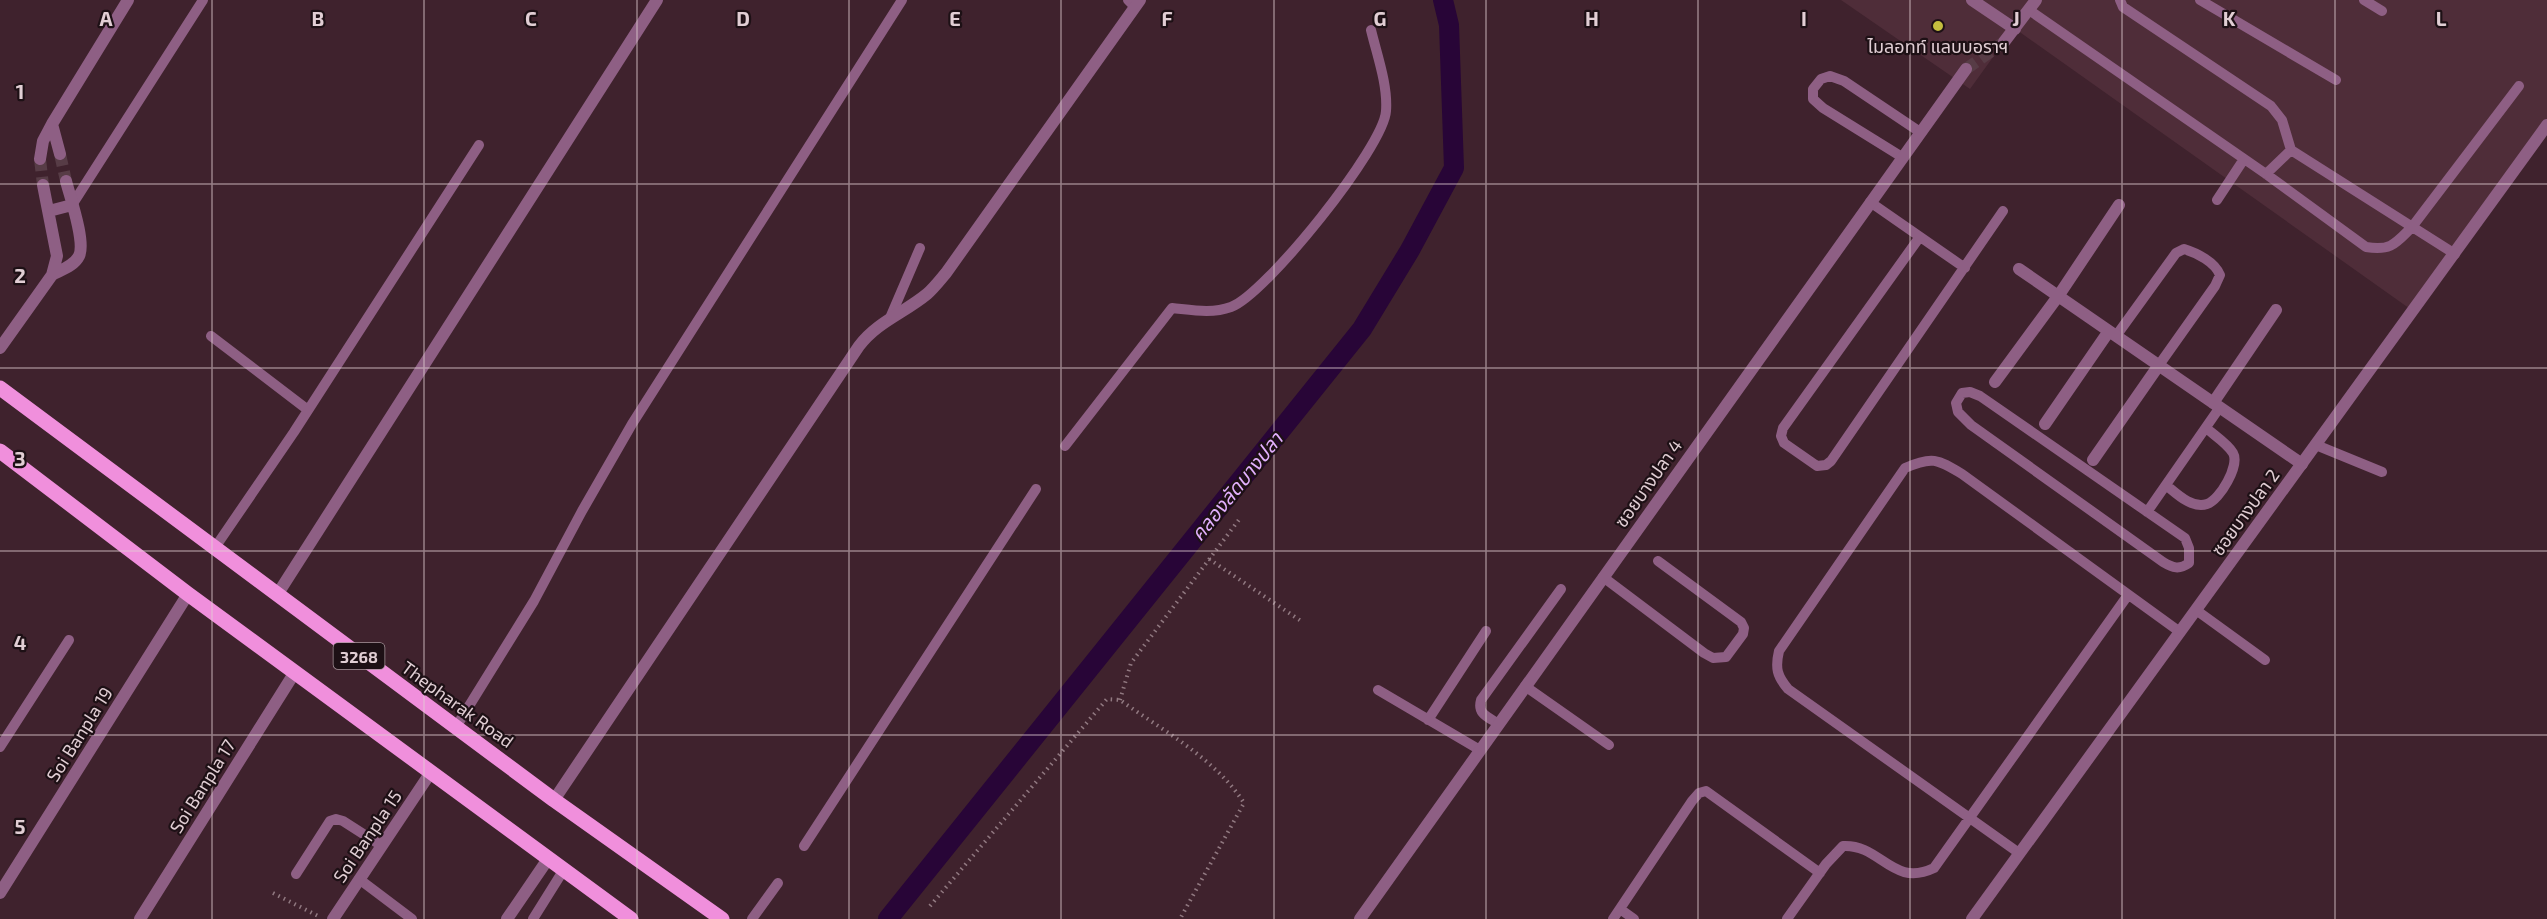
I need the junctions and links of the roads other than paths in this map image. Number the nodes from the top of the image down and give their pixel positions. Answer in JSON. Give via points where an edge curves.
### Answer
{"nodes":[{"id":1,"x":128,"y":0,"type":"edge"},
{"id":2,"x":203,"y":0,"type":"edge"},
{"id":3,"x":657,"y":0,"type":"edge"},
{"id":4,"x":902,"y":0,"type":"edge"},
{"id":5,"x":1972,"y":0,"type":"edge"},
{"id":6,"x":2120,"y":0,"type":"edge"},
{"id":7,"x":2200,"y":0,"type":"edge"},
{"id":8,"x":2364,"y":0,"type":"edge"},
{"id":9,"x":1134,"y":2,"type":"edge"},
{"id":10,"x":2032,"y":5,"type":"edge"},
{"id":11,"x":2382,"y":11,"type":"dead end"},
{"id":12,"x":2015,"y":29,"type":"junction"},
{"id":13,"x":1371,"y":30,"type":"dead end"},
{"id":14,"x":2004,"y":42,"type":"tunnel mouth"},
{"id":15,"x":1966,"y":69,"type":"tunnel mouth"},
{"id":16,"x":2336,"y":80,"type":"dead end"},
{"id":17,"x":2519,"y":86,"type":"dead end"},
{"id":18,"x":52,"y":124,"type":"junction"},
{"id":19,"x":2547,"y":125,"type":"edge"},
{"id":20,"x":1920,"y":132,"type":"junction"},
{"id":21,"x":479,"y":145,"type":"dead end"},
{"id":22,"x":2291,"y":150,"type":"junction"},
{"id":23,"x":60,"y":154,"type":"tunnel mouth"},
{"id":24,"x":1902,"y":157,"type":"junction"},
{"id":25,"x":40,"y":159,"type":"tunnel mouth"},
{"id":26,"x":2244,"y":159,"type":"junction"},
{"id":27,"x":2265,"y":174,"type":"junction"},
{"id":28,"x":66,"y":181,"type":"tunnel mouth"},
{"id":29,"x":43,"y":185,"type":"tunnel mouth"},
{"id":30,"x":2217,"y":200,"type":"dead end"},
{"id":31,"x":1870,"y":202,"type":"junction"},
{"id":32,"x":72,"y":205,"type":"junction"},
{"id":33,"x":2119,"y":205,"type":"dead end"},
{"id":34,"x":49,"y":211,"type":"junction"},
{"id":35,"x":2004,"y":211,"type":"dead end"},
{"id":36,"x":2412,"y":227,"type":"junction"},
{"id":37,"x":1920,"y":238,"type":"junction"},
{"id":38,"x":920,"y":248,"type":"dead end"},
{"id":39,"x":2455,"y":254,"type":"junction"},
{"id":40,"x":1965,"y":267,"type":"junction"},
{"id":41,"x":2019,"y":269,"type":"dead end"},
{"id":42,"x":52,"y":275,"type":"junction"},
{"id":43,"x":2059,"y":295,"type":"junction"},
{"id":44,"x":2276,"y":310,"type":"dead end"},
{"id":45,"x":890,"y":318,"type":"junction"},
{"id":46,"x":2112,"y":333,"type":"junction"},
{"id":47,"x":211,"y":336,"type":"dead end"},
{"id":48,"x":0,"y":348,"type":"edge"},
{"id":49,"x":2159,"y":365,"type":"junction"},
{"id":50,"x":1995,"y":382,"type":"dead end"},
{"id":51,"x":0,"y":388,"type":"edge"},
{"id":52,"x":2216,"y":405,"type":"junction"},
{"id":53,"x":308,"y":410,"type":"junction"},
{"id":54,"x":2045,"y":424,"type":"dead end"},
{"id":55,"x":2206,"y":428,"type":"junction"},
{"id":56,"x":2316,"y":445,"type":"junction"},
{"id":57,"x":1065,"y":446,"type":"dead end"},
{"id":58,"x":0,"y":453,"type":"edge"},
{"id":59,"x":2093,"y":460,"type":"dead end"},
{"id":60,"x":2302,"y":464,"type":"junction"},
{"id":61,"x":2382,"y":472,"type":"dead end"},
{"id":62,"x":2166,"y":485,"type":"junction"},
{"id":63,"x":1036,"y":489,"type":"dead end"},
{"id":64,"x":2147,"y":512,"type":"junction"},
{"id":65,"x":214,"y":549,"type":"junction"},
{"id":66,"x":1658,"y":561,"type":"dead end"},
{"id":67,"x":1603,"y":577,"type":"junction"},
{"id":68,"x":1562,"y":589,"type":"dead end"},
{"id":69,"x":188,"y":594,"type":"junction"},
{"id":70,"x":277,"y":595,"type":"junction"},
{"id":71,"x":2128,"y":595,"type":"junction"},
{"id":72,"x":2196,"y":610,"type":"junction"},
{"id":73,"x":1486,"y":631,"type":"dead end"},
{"id":74,"x":2180,"y":633,"type":"junction"},
{"id":75,"x":69,"y":640,"type":"dead end"},
{"id":76,"x":2265,"y":660,"type":"dead end"},
{"id":77,"x":296,"y":672,"type":"junction"},
{"id":78,"x":1525,"y":687,"type":"junction"},
{"id":79,"x":1378,"y":690,"type":"dead end"},
{"id":80,"x":1428,"y":720,"type":"junction"},
{"id":81,"x":1499,"y":724,"type":"junction"},
{"id":82,"x":456,"y":727,"type":"junction"},
{"id":83,"x":1609,"y":745,"type":"dead end"},
{"id":84,"x":0,"y":747,"type":"edge"},
{"id":85,"x":1480,"y":750,"type":"junction"},
{"id":86,"x":431,"y":772,"type":"junction"},
{"id":87,"x":554,"y":800,"type":"junction"},
{"id":88,"x":1969,"y":818,"type":"junction"},
{"id":89,"x":382,"y":846,"type":"junction"},
{"id":90,"x":804,"y":846,"type":"dead end"},
{"id":91,"x":2019,"y":854,"type":"junction"},
{"id":92,"x":548,"y":859,"type":"junction"},
{"id":93,"x":563,"y":871,"type":"junction"},
{"id":94,"x":1820,"y":873,"type":"junction"},
{"id":95,"x":296,"y":874,"type":"dead end"},
{"id":96,"x":359,"y":879,"type":"junction"},
{"id":97,"x":778,"y":883,"type":"dead end"},
{"id":98,"x":0,"y":893,"type":"edge"},
{"id":99,"x":1620,"y":909,"type":"junction"},
{"id":100,"x":140,"y":919,"type":"edge"},
{"id":101,"x":333,"y":919,"type":"edge"},
{"id":102,"x":412,"y":919,"type":"edge"},
{"id":103,"x":507,"y":919,"type":"edge"},
{"id":104,"x":532,"y":919,"type":"edge"},
{"id":105,"x":631,"y":919,"type":"edge"},
{"id":106,"x":722,"y":919,"type":"edge"},
{"id":107,"x":752,"y":919,"type":"edge"},
{"id":108,"x":1360,"y":919,"type":"edge"},
{"id":109,"x":1612,"y":919,"type":"edge"},
{"id":110,"x":1634,"y":919,"type":"edge"},
{"id":111,"x":1787,"y":919,"type":"edge"},
{"id":112,"x":1972,"y":919,"type":"edge"}],
"edges":[{"from":1,"to":18,"type":"street"},
{"from":2,"to":32,"type":"lane"},
{"from":3,"to":70,"type":"street"},
{"from":4,"to":82,"type":"lane","via":[[632,424],[534,600]]},
{"from":5,"to":12,"type":"street"},
{"from":6,"to":22,"type":"lane","via":[[2123,7],[2271,106],[2282,120]]},
{"from":7,"to":16,"type":"lane"},
{"from":8,"to":11,"type":"lane"},
{"from":9,"to":45,"type":"street","via":[[946,273],[927,294]]},
{"from":10,"to":12,"type":"street"},
{"from":10,"to":26,"type":"lane"},
{"from":12,"to":14,"type":"street"},
{"from":13,"to":57,"type":"lane","via":[[1386,111],[1372,144],[1323,215],[1268,278],[1232,307],[1209,312],[1172,308]]},
{"from":15,"to":20,"type":"street","name":"ซอยบางปลา 4"},
{"from":17,"to":36,"type":"lane"},
{"from":18,"to":23,"type":"street"},
{"from":18,"to":25,"type":"street"},
{"from":19,"to":39,"type":"street","name":"ซอยบางปลา 2"},
{"from":20,"to":24,"type":"street","name":"ซอยบางปลา 4"},
{"from":20,"to":24,"type":"lane","via":[[1844,81],[1830,76],[1821,79],[1813,89],[1813,99],[1823,108]]},
{"from":21,"to":53,"type":"lane"},
{"from":22,"to":27,"type":"lane"},
{"from":22,"to":36,"type":"lane"},
{"from":24,"to":31,"type":"street","name":"ซอยบางปลา 4"},
{"from":26,"to":27,"type":"lane"},
{"from":26,"to":30,"type":"lane"},
{"from":27,"to":36,"type":"lane","via":[[2366,247],[2384,250]]},
{"from":28,"to":32,"type":"street"},
{"from":29,"to":34,"type":"street"},
{"from":31,"to":37,"type":"lane"},
{"from":31,"to":67,"type":"street","name":"ซอยบางปลา 4"},
{"from":32,"to":34,"type":"street"},
{"from":32,"to":42,"type":"street","via":[[80,255],[74,263]]},
{"from":33,"to":43,"type":"street"},
{"from":34,"to":42,"type":"street","via":[[57,256]]},
{"from":35,"to":40,"type":"lane"},
{"from":36,"to":39,"type":"lane"},
{"from":37,"to":40,"type":"lane"},
{"from":37,"to":40,"type":"lane","via":[[1783,428],[1784,443],[1817,466],[1832,461]]},
{"from":38,"to":45,"type":"lane"},
{"from":39,"to":56,"type":"street","name":"ซอยบางปลา 2"},
{"from":41,"to":43,"type":"street"},
{"from":42,"to":48,"type":"street"},
{"from":43,"to":46,"type":"street"},
{"from":43,"to":50,"type":"street"},
{"from":44,"to":52,"type":"street"},
{"from":45,"to":87,"type":"street","via":[[869,333],[839,375]]},
{"from":46,"to":49,"type":"street"},
{"from":46,"to":49,"type":"lane","via":[[2184,249],[2217,268],[2220,275],[2215,286]]},
{"from":46,"to":54,"type":"street"},
{"from":47,"to":53,"type":"lane"},
{"from":49,"to":52,"type":"street"},
{"from":49,"to":59,"type":"street"},
{"from":51,"to":65,"type":"main road","name":"Thepharak Road","number":"3268"},
{"from":52,"to":55,"type":"lane"},
{"from":52,"to":60,"type":"street"},
{"from":53,"to":65,"type":"lane"},
{"from":55,"to":62,"type":"lane"},
{"from":55,"to":62,"type":"lane","via":[[2233,452],[2236,461],[2217,498],[2207,504],[2195,504]]},
{"from":56,"to":60,"type":"street","name":"ซอยบางปลา 2"},
{"from":56,"to":61,"type":"lane"},
{"from":58,"to":69,"type":"main road","number":"3268"},
{"from":60,"to":72,"type":"street","name":"ซอยบางปลา 2"},
{"from":62,"to":64,"type":"lane"},
{"from":63,"to":90,"type":"lane"},
{"from":64,"to":64,"type":"lane","via":[[1980,396],[1962,393],[1956,403],[1958,412],[1971,425],[2163,562],[2182,568],[2190,557],[2185,538]]},
{"from":65,"to":70,"type":"main road","name":"Thepharak Road","number":"3268"},
{"from":66,"to":67,"type":"lane","via":[[1741,622],[1743,634],[1726,657],[1713,658],[1704,653]]},
{"from":67,"to":78,"type":"street","name":"ซอยบางปลา 4"},
{"from":68,"to":81,"type":"lane","via":[[1481,700],[1481,713]]},
{"from":69,"to":77,"type":"main road","number":"3268"},
{"from":69,"to":98,"type":"street","name":"Soi Banpla 19"},
{"from":70,"to":82,"type":"main road","name":"Thepharak Road","number":"3268"},
{"from":71,"to":74,"type":"lane"},
{"from":71,"to":88,"type":"lane"},
{"from":71,"to":88,"type":"lane","via":[[1942,462],[1923,460],[1905,468],[1784,644],[1776,666],[1778,677],[1788,689]]},
{"from":72,"to":74,"type":"street","name":"ซอยบางปลา 2"},
{"from":72,"to":76,"type":"lane"},
{"from":73,"to":80,"type":"lane"},
{"from":74,"to":91,"type":"street","name":"ซอยบางปลา 2"},
{"from":75,"to":84,"type":"lane"},
{"from":77,"to":86,"type":"main road","number":"3268"},
{"from":77,"to":100,"type":"street","name":"Soi Banpla 17"},
{"from":78,"to":81,"type":"street","name":"ซอยบางปลา 4"},
{"from":78,"to":83,"type":"lane"},
{"from":79,"to":80,"type":"lane"},
{"from":80,"to":85,"type":"lane"},
{"from":81,"to":85,"type":"street","name":"ซอยบางปลา 4"},
{"from":82,"to":87,"type":"main road","name":"Thepharak Road","number":"3268"},
{"from":85,"to":108,"type":"street","name":"ซอยบางปลา 4"},
{"from":86,"to":89,"type":"street","name":"Soi Banpla 15"},
{"from":86,"to":92,"type":"main road","number":"3268"},
{"from":87,"to":106,"type":"main road","name":"Thepharak Road","number":"3268"},
{"from":88,"to":91,"type":"lane"},
{"from":88,"to":94,"type":"lane","via":[[1934,868],[1921,874],[1902,873],[1852,845],[1843,846]]},
{"from":89,"to":95,"type":"lane","via":[[336,819],[330,821]]},
{"from":89,"to":96,"type":"street","name":"Soi Banpla 15"},
{"from":91,"to":112,"type":"street","name":"ซอยบางปลา 2"},
{"from":92,"to":93,"type":"main road","number":"3268"},
{"from":92,"to":103,"type":"street"},
{"from":93,"to":104,"type":"lane"},
{"from":93,"to":105,"type":"main road","number":"3268"},
{"from":94,"to":99,"type":"lane","via":[[1706,791],[1692,801]]},
{"from":94,"to":111,"type":"lane"},
{"from":96,"to":101,"type":"street","name":"Soi Banpla 15"},
{"from":96,"to":102,"type":"lane"},
{"from":97,"to":107,"type":"lane"},
{"from":99,"to":109,"type":"lane"},
{"from":99,"to":110,"type":"lane"}]}
